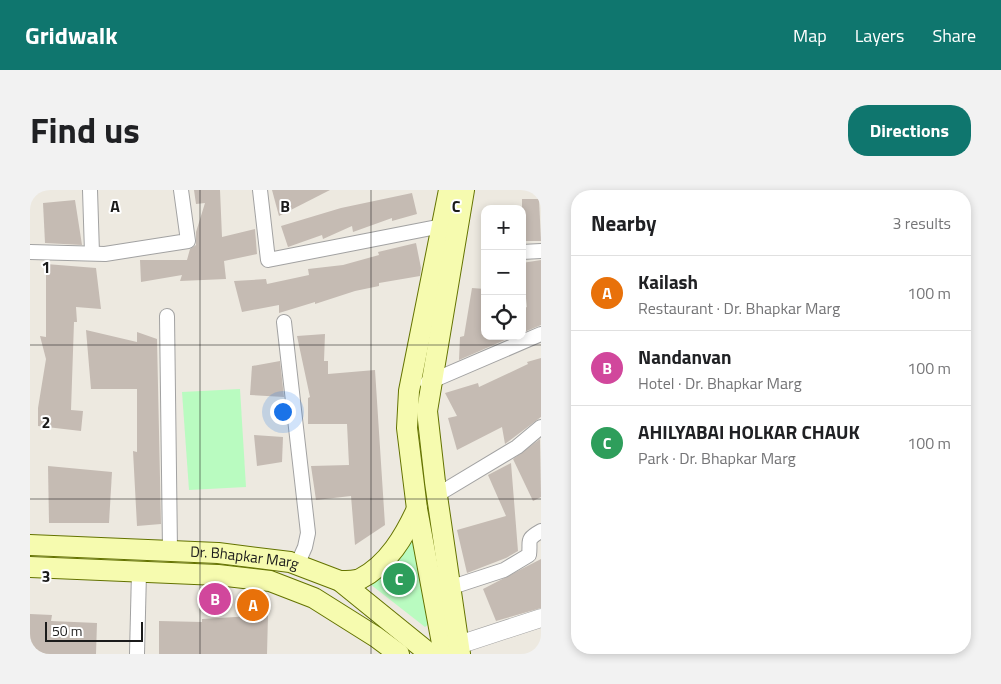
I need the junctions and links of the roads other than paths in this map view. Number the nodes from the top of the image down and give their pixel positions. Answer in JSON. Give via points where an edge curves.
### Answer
{"nodes":[{"id":1,"x":90,"y":190,"type":"edge"},
{"id":2,"x":181,"y":190,"type":"edge"},
{"id":3,"x":260,"y":190,"type":"edge"},
{"id":4,"x":449,"y":190,"type":"edge"},
{"id":5,"x":464,"y":190,"type":"edge"},
{"id":6,"x":442,"y":226,"type":"junction"},
{"id":7,"x":541,"y":251,"type":"edge"},
{"id":8,"x":30,"y":252,"type":"edge"},
{"id":9,"x":526,"y":252,"type":"edge"},
{"id":10,"x":92,"y":253,"type":"junction"},
{"id":11,"x":167,"y":316,"type":"dead end"},
{"id":12,"x":284,"y":322,"type":"dead end"},
{"id":13,"x":541,"y":334,"type":"edge"},
{"id":14,"x":432,"y":381,"type":"junction"},
{"id":15,"x":409,"y":391,"type":"junction"},
{"id":16,"x":541,"y":427,"type":"edge"},
{"id":17,"x":437,"y":495,"type":"junction"},
{"id":18,"x":418,"y":509,"type":"junction"},
{"id":19,"x":541,"y":531,"type":"edge"},
{"id":20,"x":30,"y":545,"type":"edge"},
{"id":21,"x":86,"y":547,"type":"junction"},
{"id":22,"x":170,"y":550,"type":"junction"},
{"id":23,"x":297,"y":565,"type":"junction"},
{"id":24,"x":30,"y":567,"type":"edge"},
{"id":25,"x":85,"y":569,"type":"junction"},
{"id":26,"x":139,"y":572,"type":"junction"},
{"id":27,"x":340,"y":581,"type":"junction"},
{"id":28,"x":449,"y":588,"type":"junction"},
{"id":29,"x":541,"y":618,"type":"edge"},
{"id":30,"x":447,"y":652,"type":"edge"},
{"id":31,"x":136,"y":654,"type":"edge"},
{"id":32,"x":398,"y":654,"type":"edge"}],
"edges":[{"from":1,"to":10,"type":"street"},
{"from":2,"to":10,"type":"street","via":[[188,240],[105,254]]},
{"from":3,"to":6,"type":"street","via":[[268,260]]},
{"from":4,"to":6,"type":"main road"},
{"from":5,"to":14,"type":"main road"},
{"from":6,"to":15,"type":"main road"},
{"from":7,"to":9,"type":"street"},
{"from":8,"to":10,"type":"street"},
{"from":11,"to":22,"type":"street"},
{"from":12,"to":23,"type":"street","via":[[308,533],[306,547]]},
{"from":13,"to":14,"type":"street"},
{"from":14,"to":15,"type":"street"},
{"from":14,"to":17,"type":"main road","via":[[427,411]]},
{"from":15,"to":18,"type":"main road","via":[[407,428]]},
{"from":16,"to":17,"type":"street","via":[[517,447]]},
{"from":17,"to":28,"type":"main road"},
{"from":18,"to":27,"type":"main road","via":[[404,536],[380,564],[359,579]]},
{"from":18,"to":30,"type":"main road"},
{"from":19,"to":28,"type":"street","via":[[531,537],[528,555],[518,564]]},
{"from":20,"to":21,"type":"main road","name":"Dr. Bhapkar Marg"},
{"from":21,"to":22,"type":"main road","name":"Dr. Bhapkar Marg"},
{"from":21,"to":25,"type":"main road"},
{"from":22,"to":23,"type":"main road","name":"Dr. Bhapkar Marg","via":[[218,553]]},
{"from":23,"to":27,"type":"main road","name":"Dr. Bhapkar Marg"},
{"from":24,"to":25,"type":"main road","name":"Dr. Bhapkar Marg"},
{"from":25,"to":26,"type":"main road","name":"Dr. Bhapkar Marg"},
{"from":26,"to":31,"type":"street"},
{"from":26,"to":32,"type":"main road","name":"Dr. Bhapkar Marg","via":[[270,581],[314,598]]},
{"from":27,"to":30,"type":"main road","name":"Dr. Bhapkar Marg"},
{"from":28,"to":30,"type":"main road"},
{"from":29,"to":30,"type":"street"}]}
